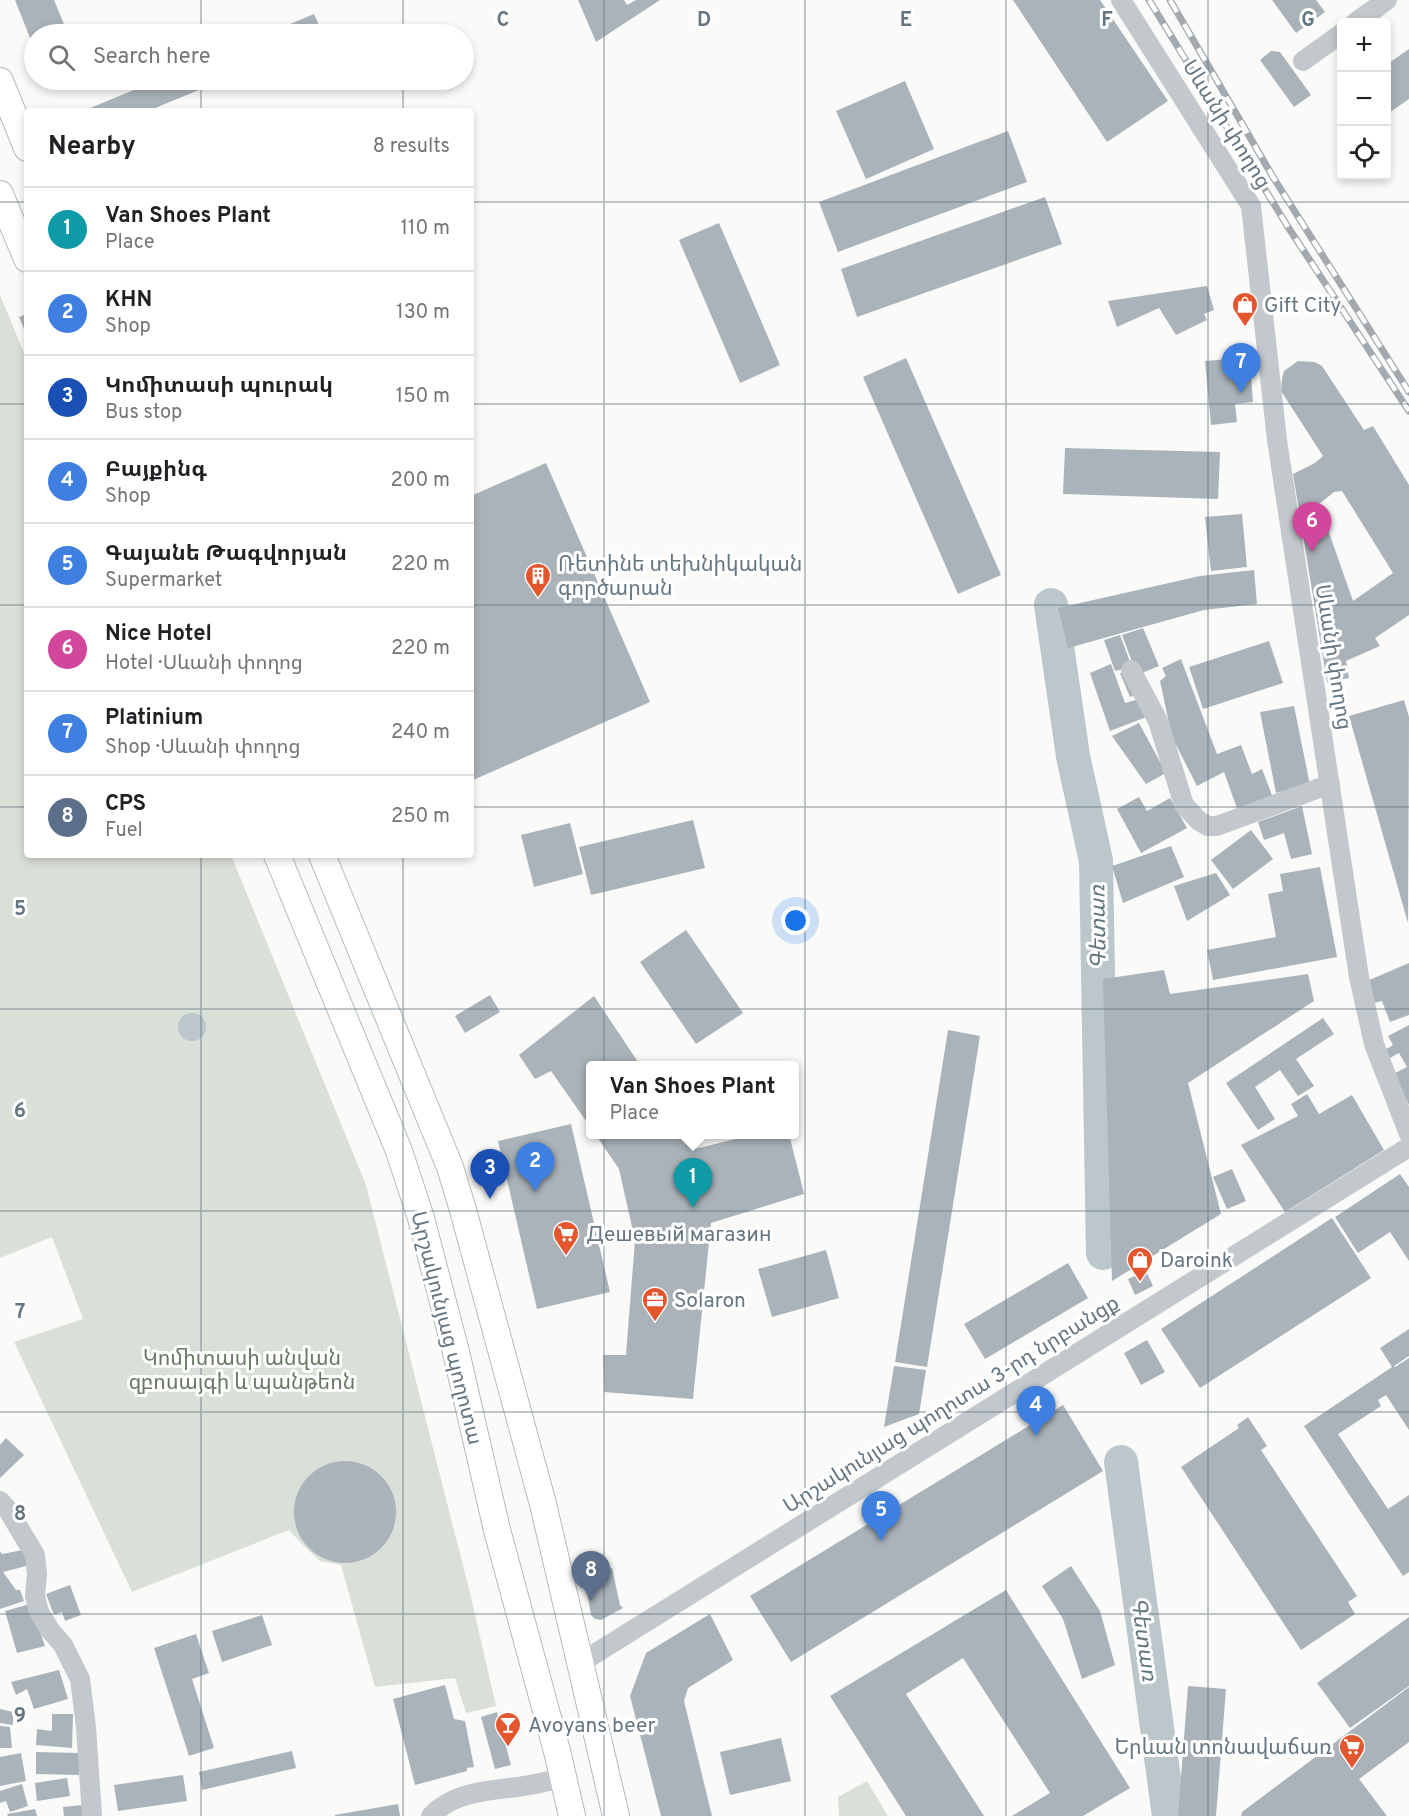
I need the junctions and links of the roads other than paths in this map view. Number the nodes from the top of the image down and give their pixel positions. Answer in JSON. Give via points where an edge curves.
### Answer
{"nodes":[{"id":1,"x":1121,"y":0,"type":"edge"},
{"id":2,"x":1387,"y":0,"type":"edge"},
{"id":3,"x":1362,"y":18,"type":"edge"},
{"id":4,"x":1337,"y":36,"type":"edge"},
{"id":5,"x":1303,"y":61,"type":"dead end"},
{"id":6,"x":0,"y":81,"type":"edge"},
{"id":7,"x":24,"y":141,"type":"edge"},
{"id":8,"x":0,"y":194,"type":"edge"},
{"id":9,"x":24,"y":252,"type":"edge"},
{"id":10,"x":1131,"y":670,"type":"dead end"},
{"id":11,"x":1330,"y":784,"type":"junction"},
{"id":12,"x":278,"y":858,"type":"edge"},
{"id":13,"x":323,"y":858,"type":"edge"},
{"id":14,"x":1405,"y":1110,"type":"edge"},
{"id":15,"x":1409,"y":1134,"type":"edge"},
{"id":16,"x":1409,"y":1147,"type":"edge"},
{"id":17,"x":0,"y":1501,"type":"edge"},
{"id":18,"x":580,"y":1663,"type":"junction"},
{"id":19,"x":563,"y":1778,"type":"junction"},
{"id":20,"x":92,"y":1816,"type":"edge"},
{"id":21,"x":431,"y":1816,"type":"edge"},
{"id":22,"x":572,"y":1816,"type":"edge"},
{"id":23,"x":616,"y":1816,"type":"edge"}],
"edges":[{"from":1,"to":11,"type":"street","name":"Սևանի փողոց","via":[[1251,206],[1277,440]]},
{"from":2,"to":3,"type":"street"},
{"from":4,"to":5,"type":"street"},
{"from":6,"to":7,"type":"main road"},
{"from":8,"to":9,"type":"main road"},
{"from":10,"to":11,"type":"street","via":[[1158,721],[1184,805],[1199,821],[1217,826]]},
{"from":11,"to":14,"type":"street","name":"Սևանի փողոց","via":[[1359,977],[1374,1044]]},
{"from":12,"to":19,"type":"main road","name":"Արշակունյաց պողոտա","via":[[399,1151],[421,1218],[497,1530]]},
{"from":13,"to":18,"type":"main road","name":"Արշակունյաց պողոտա","via":[[450,1167],[543,1504]]},
{"from":14,"to":15,"type":"street","name":"Սևանի փողոց"},
{"from":16,"to":18,"type":"street","name":"Արշակունյաց պողոտա 3-րդ նրբանցք"},
{"from":17,"to":20,"type":"street","via":[[35,1555],[39,1612],[80,1679]]},
{"from":18,"to":23,"type":"main road","name":"Արշակունյաց պողոտա"},
{"from":19,"to":21,"type":"street","via":[[457,1798],[443,1804]]},
{"from":19,"to":22,"type":"main road","name":"Արշակունյաց պողոտա"}]}
